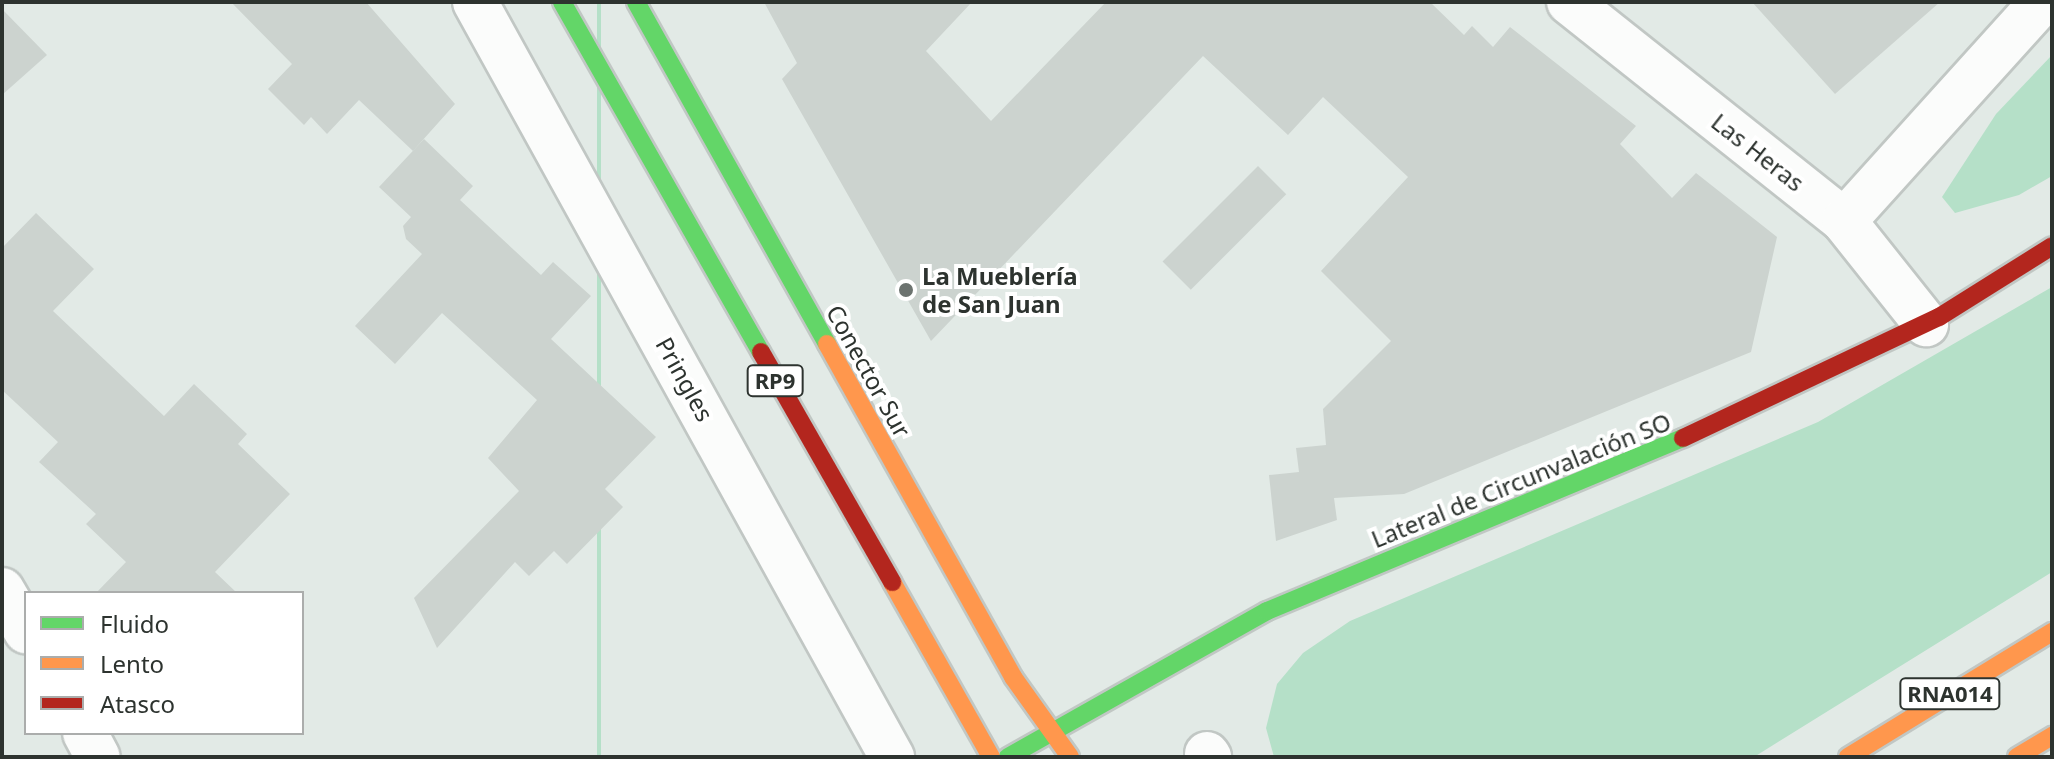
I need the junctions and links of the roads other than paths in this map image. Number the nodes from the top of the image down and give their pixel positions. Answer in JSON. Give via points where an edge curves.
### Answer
{"nodes":[{"id":1,"x":475,"y":2,"type":"edge"},
{"id":2,"x":562,"y":2,"type":"edge"},
{"id":3,"x":636,"y":2,"type":"edge"},
{"id":4,"x":1569,"y":2,"type":"edge"},
{"id":5,"x":2042,"y":2,"type":"edge"},
{"id":6,"x":1844,"y":221,"type":"junction"},
{"id":7,"x":2052,"y":246,"type":"edge"},
{"id":8,"x":1926,"y":324,"type":"junction"},
{"id":9,"x":2,"y":590,"type":"edge"},
{"id":10,"x":24,"y":628,"type":"edge"},
{"id":11,"x":2052,"y":632,"type":"edge"},
{"id":12,"x":1053,"y":732,"type":"junction"},
{"id":13,"x":86,"y":735,"type":"edge"},
{"id":14,"x":2052,"y":736,"type":"edge"},
{"id":15,"x":98,"y":757,"type":"edge"},
{"id":16,"x":892,"y":757,"type":"edge"},
{"id":17,"x":991,"y":757,"type":"edge"},
{"id":18,"x":1008,"y":757,"type":"edge"},
{"id":19,"x":1070,"y":757,"type":"edge"},
{"id":20,"x":1848,"y":757,"type":"edge"},
{"id":21,"x":2017,"y":757,"type":"edge"}],
"edges":[{"from":1,"to":16,"type":"street","name":"Pringles"},
{"from":2,"to":17,"type":"main road","number":"RP9"},
{"from":3,"to":12,"type":"main road","name":"Conector Sur","number":"RP9","via":[[1013,677]]},
{"from":4,"to":6,"type":"street","name":"Las Heras"},
{"from":5,"to":6,"type":"street"},
{"from":6,"to":8,"type":"street","name":"Las Heras"},
{"from":7,"to":8,"type":"main road","name":"Lateral de Circunvalación SO"},
{"from":8,"to":12,"type":"main road","name":"Lateral de Circunvalación SO","via":[[1766,405],[1267,611]]},
{"from":9,"to":10,"type":"street"},
{"from":11,"to":20,"type":"main road","number":"RNA014"},
{"from":12,"to":18,"type":"main road","name":"Lateral de Circunvalación SO"},
{"from":12,"to":19,"type":"main road","name":"Conector Sur","number":"RP9"},
{"from":13,"to":15,"type":"street"},
{"from":14,"to":21,"type":"main road"}]}
